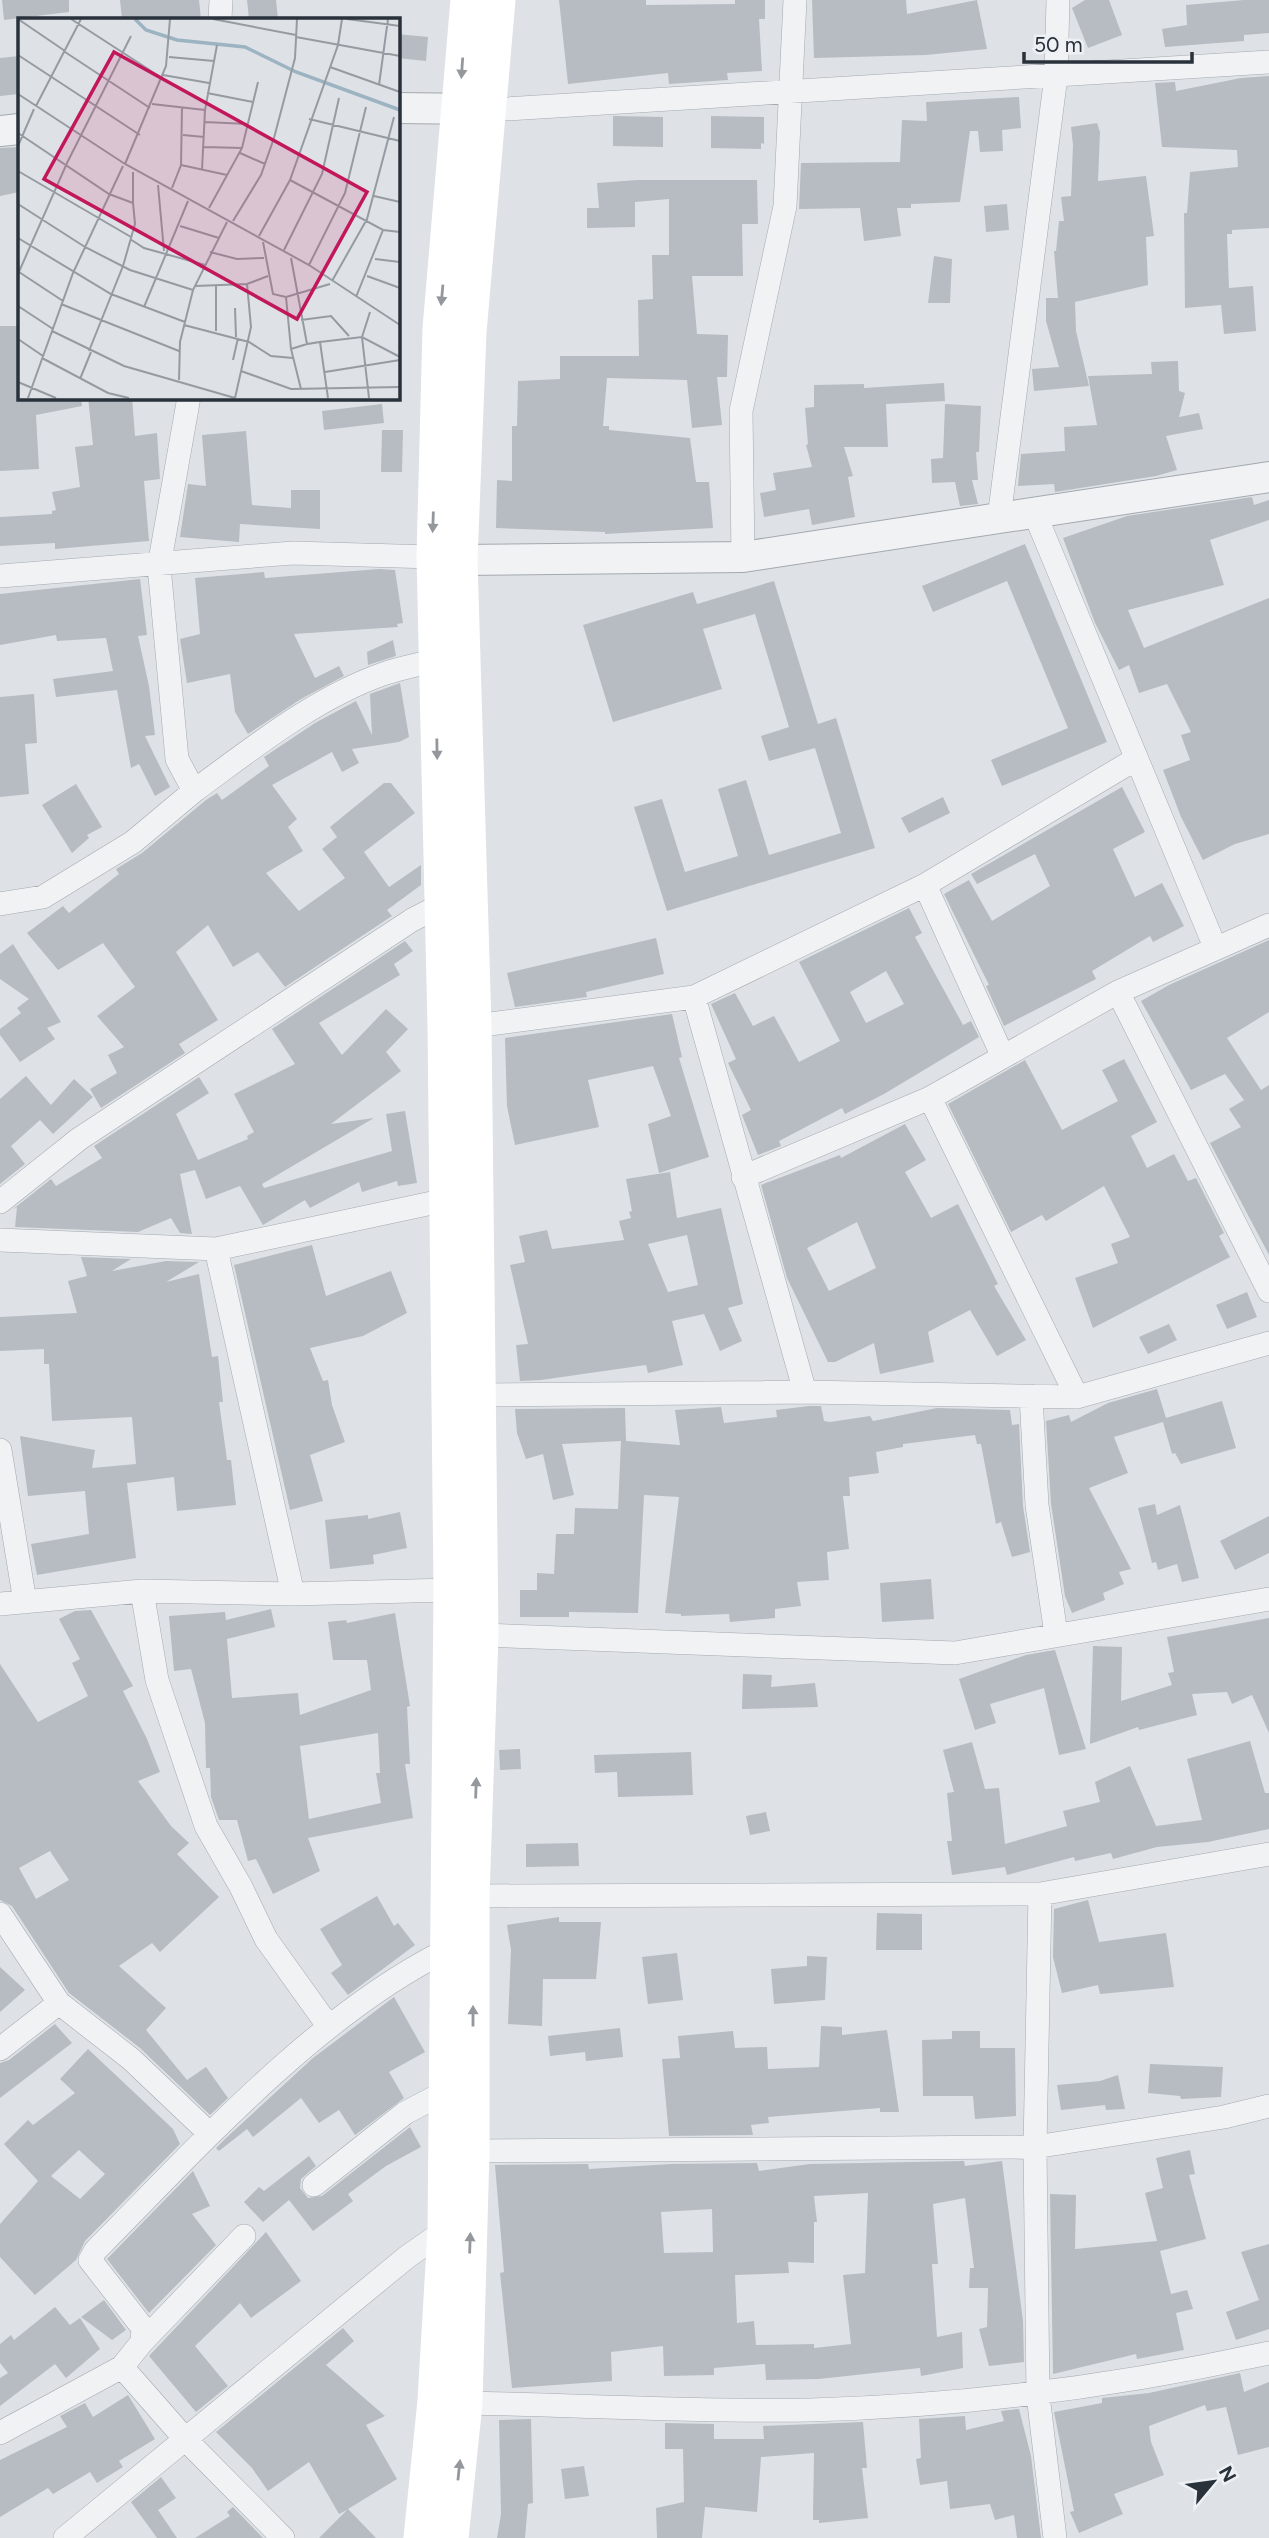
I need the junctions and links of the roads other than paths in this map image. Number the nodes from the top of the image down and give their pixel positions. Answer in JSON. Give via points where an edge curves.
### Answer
{"nodes":[{"id":1,"x":221,"y":0,"type":"edge"},
{"id":2,"x":467,"y":0,"type":"edge"},
{"id":3,"x":499,"y":0,"type":"edge"},
{"id":4,"x":795,"y":0,"type":"edge"},
{"id":5,"x":1058,"y":0,"type":"edge"},
{"id":6,"x":220,"y":18,"type":"edge"},
{"id":7,"x":1269,"y":62,"type":"edge"},
{"id":8,"x":1056,"y":76,"type":"junction"},
{"id":9,"x":788,"y":94,"type":"junction"},
{"id":10,"x":399,"y":108,"type":"edge"},
{"id":11,"x":475,"y":109,"type":"junction"},
{"id":12,"x":18,"y":129,"type":"edge"},
{"id":13,"x":0,"y":131,"type":"edge"},
{"id":14,"x":189,"y":399,"type":"edge"},
{"id":15,"x":1269,"y":477,"type":"edge"},
{"id":16,"x":1035,"y":514,"type":"junction"},
{"id":17,"x":999,"y":518,"type":"junction"},
{"id":18,"x":743,"y":556,"type":"junction"},
{"id":19,"x":447,"y":558,"type":"junction"},
{"id":20,"x":159,"y":566,"type":"junction"},
{"id":21,"x":0,"y":576,"type":"edge"},
{"id":22,"x":435,"y":660,"type":"junction"},
{"id":23,"x":1136,"y":760,"type":"junction"},
{"id":24,"x":194,"y":791,"type":"junction"},
{"id":25,"x":453,"y":805,"type":"junction"},
{"id":26,"x":925,"y":885,"type":"junction"},
{"id":27,"x":0,"y":904,"type":"edge"},
{"id":28,"x":441,"y":905,"type":"junction"},
{"id":29,"x":1269,"y":925,"type":"edge"},
{"id":30,"x":1215,"y":947,"type":"junction"},
{"id":31,"x":1118,"y":992,"type":"junction"},
{"id":32,"x":694,"y":998,"type":"junction"},
{"id":33,"x":475,"y":1026,"type":"junction"},
{"id":34,"x":1003,"y":1057,"type":"junction"},
{"id":35,"x":930,"y":1098,"type":"junction"},
{"id":36,"x":743,"y":1177,"type":"junction"},
{"id":37,"x":446,"y":1200,"type":"junction"},
{"id":38,"x":0,"y":1202,"type":"edge"},
{"id":39,"x":0,"y":1240,"type":"edge"},
{"id":40,"x":216,"y":1249,"type":"junction"},
{"id":41,"x":1269,"y":1292,"type":"edge"},
{"id":42,"x":1269,"y":1343,"type":"edge"},
{"id":43,"x":806,"y":1392,"type":"junction"},
{"id":44,"x":480,"y":1395,"type":"junction"},
{"id":45,"x":1031,"y":1396,"type":"junction"},
{"id":46,"x":1077,"y":1396,"type":"junction"},
{"id":47,"x":0,"y":1450,"type":"edge"},
{"id":48,"x":450,"y":1590,"type":"junction"},
{"id":49,"x":142,"y":1591,"type":"junction"},
{"id":50,"x":293,"y":1594,"type":"junction"},
{"id":51,"x":1269,"y":1599,"type":"edge"},
{"id":52,"x":25,"y":1602,"type":"junction"},
{"id":53,"x":0,"y":1604,"type":"edge"},
{"id":54,"x":1056,"y":1634,"type":"junction"},
{"id":55,"x":482,"y":1635,"type":"junction"},
{"id":56,"x":1269,"y":1854,"type":"edge"},
{"id":57,"x":1040,"y":1894,"type":"junction"},
{"id":58,"x":473,"y":1896,"type":"junction"},
{"id":59,"x":0,"y":1914,"type":"edge"},
{"id":60,"x":445,"y":1951,"type":"junction"},
{"id":61,"x":59,"y":2003,"type":"junction"},
{"id":62,"x":329,"y":2027,"type":"junction"},
{"id":63,"x":0,"y":2049,"type":"edge"},
{"id":64,"x":445,"y":2092,"type":"junction"},
{"id":65,"x":1269,"y":2106,"type":"edge"},
{"id":66,"x":209,"y":2134,"type":"junction"},
{"id":67,"x":1035,"y":2147,"type":"junction"},
{"id":68,"x":473,"y":2151,"type":"junction"},
{"id":69,"x":314,"y":2185,"type":"dead end"},
{"id":70,"x":444,"y":2231,"type":"junction"},
{"id":71,"x":244,"y":2236,"type":"dead end"},
{"id":72,"x":142,"y":2342,"type":"junction"},
{"id":73,"x":1269,"y":2353,"type":"edge"},
{"id":74,"x":122,"y":2367,"type":"junction"},
{"id":75,"x":1038,"y":2395,"type":"junction"},
{"id":76,"x":466,"y":2403,"type":"junction"},
{"id":77,"x":0,"y":2433,"type":"edge"},
{"id":78,"x":186,"y":2441,"type":"junction"},
{"id":79,"x":65,"y":2538,"type":"edge"},
{"id":80,"x":283,"y":2538,"type":"edge"},
{"id":81,"x":420,"y":2538,"type":"edge"},
{"id":82,"x":452,"y":2538,"type":"edge"},
{"id":83,"x":1055,"y":2538,"type":"edge"}],
"edges":[{"from":1,"to":6,"type":"street"},
{"from":2,"to":11,"type":"main road","one_way":true},
{"from":3,"to":11,"type":"main road"},
{"from":4,"to":9,"type":"street"},
{"from":5,"to":8,"type":"street"},
{"from":7,"to":8,"type":"street"},
{"from":8,"to":9,"type":"street"},
{"from":8,"to":17,"type":"street"},
{"from":9,"to":11,"type":"street"},
{"from":9,"to":18,"type":"street","via":[[785,206],[741,411]]},
{"from":10,"to":11,"type":"street"},
{"from":11,"to":19,"type":"main road","via":[[470,332]]},
{"from":12,"to":13,"type":"street"},
{"from":14,"to":20,"type":"street"},
{"from":15,"to":16,"type":"street"},
{"from":16,"to":17,"type":"street"},
{"from":16,"to":23,"type":"street"},
{"from":17,"to":18,"type":"street"},
{"from":18,"to":19,"type":"street"},
{"from":19,"to":20,"type":"street","via":[[293,553]]},
{"from":19,"to":22,"type":"main road"},
{"from":19,"to":25,"type":"main road"},
{"from":20,"to":21,"type":"street"},
{"from":20,"to":24,"type":"street","via":[[177,759]]},
{"from":22,"to":24,"type":"street","via":[[382,675],[332,699],[284,726]]},
{"from":22,"to":25,"type":"main road","one_way":true},
{"from":23,"to":26,"type":"street"},
{"from":23,"to":30,"type":"street"},
{"from":24,"to":27,"type":"street","via":[[133,842],[43,897]]},
{"from":25,"to":28,"type":"main road"},
{"from":25,"to":33,"type":"main road"},
{"from":26,"to":32,"type":"street"},
{"from":26,"to":34,"type":"street"},
{"from":28,"to":37,"type":"main road"},
{"from":28,"to":38,"type":"street","via":[[79,1139]]},
{"from":29,"to":30,"type":"street"},
{"from":30,"to":31,"type":"street"},
{"from":31,"to":34,"type":"street"},
{"from":31,"to":41,"type":"street"},
{"from":32,"to":33,"type":"street"},
{"from":32,"to":36,"type":"street"},
{"from":33,"to":44,"type":"main road"},
{"from":34,"to":35,"type":"street"},
{"from":35,"to":36,"type":"street"},
{"from":35,"to":46,"type":"street"},
{"from":36,"to":43,"type":"street"},
{"from":37,"to":40,"type":"street"},
{"from":37,"to":48,"type":"main road"},
{"from":39,"to":40,"type":"street"},
{"from":40,"to":50,"type":"street"},
{"from":42,"to":46,"type":"street"},
{"from":43,"to":44,"type":"street"},
{"from":43,"to":45,"type":"street"},
{"from":44,"to":55,"type":"main road"},
{"from":45,"to":46,"type":"street"},
{"from":45,"to":54,"type":"street","via":[[1037,1505]]},
{"from":47,"to":52,"type":"street"},
{"from":48,"to":50,"type":"street"},
{"from":48,"to":60,"type":"main road"},
{"from":49,"to":50,"type":"street"},
{"from":49,"to":52,"type":"street"},
{"from":49,"to":62,"type":"street","via":[[158,1680],[206,1826],[266,1939]]},
{"from":51,"to":54,"type":"street"},
{"from":52,"to":53,"type":"street"},
{"from":54,"to":55,"type":"street","via":[[955,1653]]},
{"from":58,"to":55,"type":"main road","one_way":true},
{"from":56,"to":57,"type":"street"},
{"from":57,"to":58,"type":"street"},
{"from":57,"to":67,"type":"street"},
{"from":68,"to":58,"type":"main road","one_way":true},
{"from":59,"to":61,"type":"street"},
{"from":60,"to":62,"type":"street","via":[[411,1968]]},
{"from":60,"to":64,"type":"main road"},
{"from":61,"to":63,"type":"street"},
{"from":61,"to":66,"type":"street","via":[[131,2059]]},
{"from":62,"to":66,"type":"street"},
{"from":64,"to":69,"type":"street","via":[[405,2113]]},
{"from":64,"to":70,"type":"main road"},
{"from":65,"to":67,"type":"street"},
{"from":66,"to":72,"type":"street","via":[[90,2260],[143,2328]]},
{"from":67,"to":68,"type":"street"},
{"from":67,"to":75,"type":"street"},
{"from":76,"to":68,"type":"main road","one_way":true},
{"from":70,"to":78,"type":"street"},
{"from":70,"to":81,"type":"main road"},
{"from":71,"to":72,"type":"street"},
{"from":72,"to":74,"type":"street"},
{"from":73,"to":75,"type":"street","via":[[1170,2375]]},
{"from":74,"to":77,"type":"street"},
{"from":74,"to":78,"type":"street"},
{"from":75,"to":76,"type":"street","via":[[811,2410]]},
{"from":75,"to":83,"type":"street"},
{"from":82,"to":76,"type":"main road","one_way":true},
{"from":78,"to":79,"type":"street"},
{"from":78,"to":80,"type":"street"}]}
